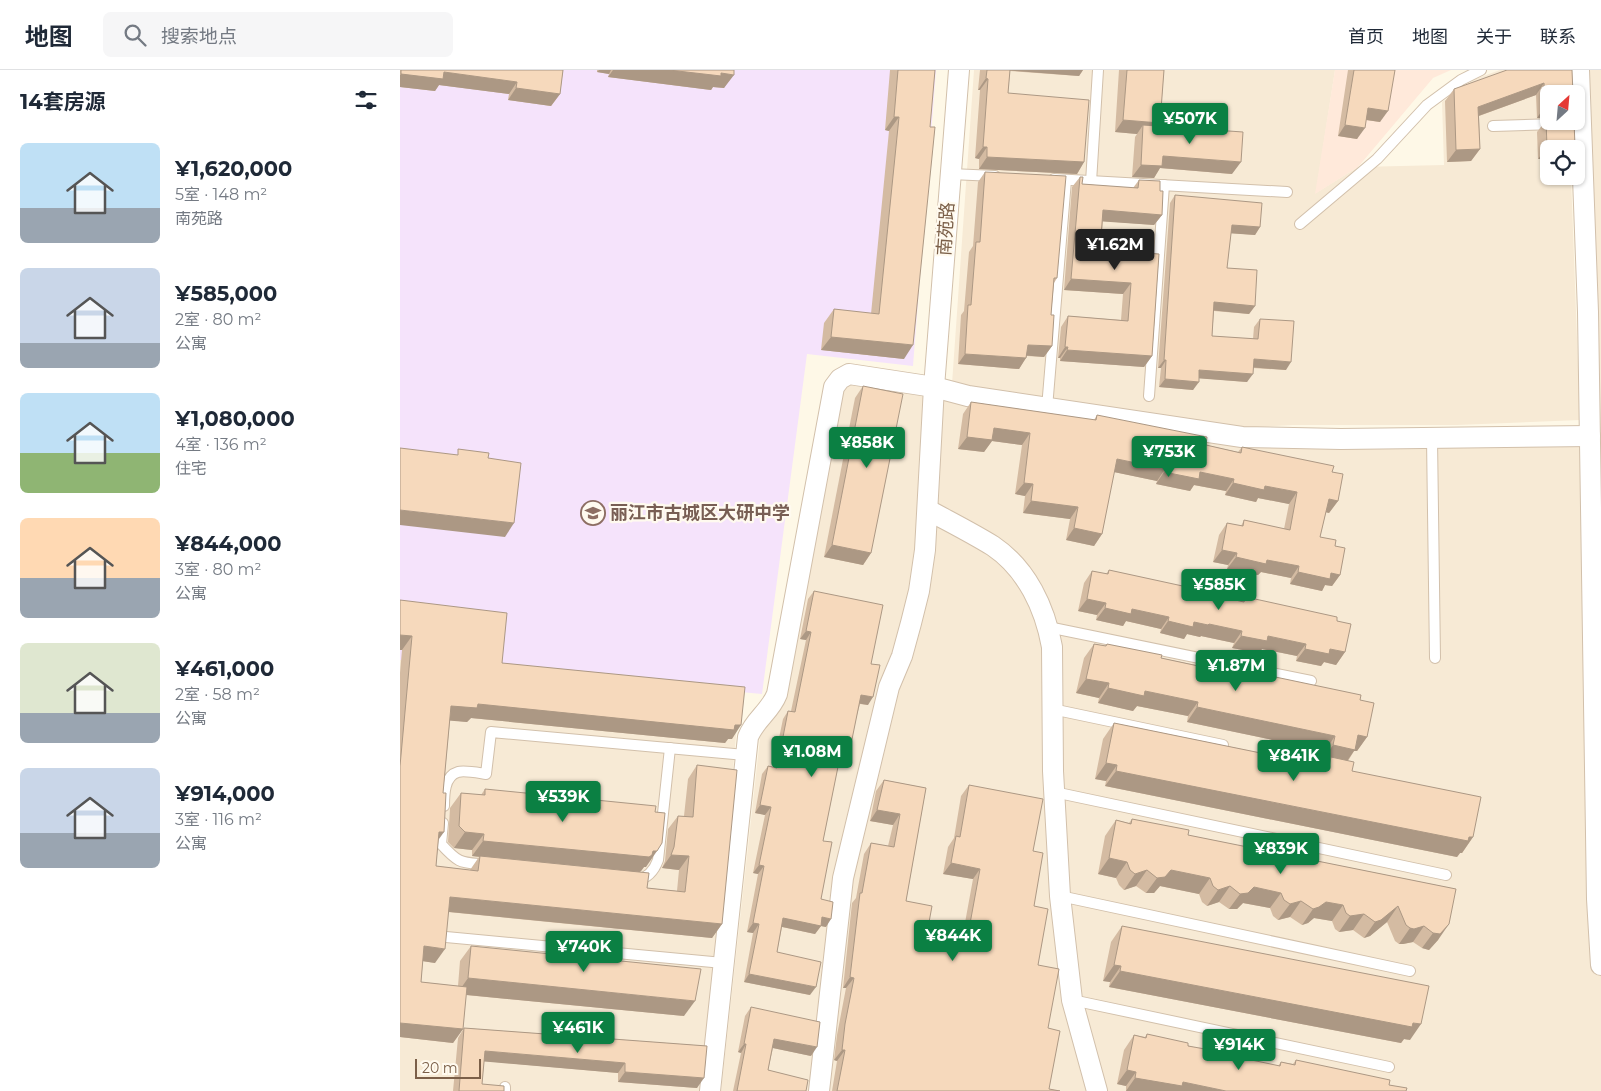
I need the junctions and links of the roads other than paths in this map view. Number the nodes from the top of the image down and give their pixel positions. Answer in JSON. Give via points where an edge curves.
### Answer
{"nodes":[{"id":1,"x":959,"y":70,"type":"edge"},
{"id":2,"x":1098,"y":70,"type":"edge"},
{"id":3,"x":1481,"y":70,"type":"edge"},
{"id":4,"x":1579,"y":70,"type":"edge"},
{"id":5,"x":1577,"y":85,"type":"edge"},
{"id":6,"x":1540,"y":125,"type":"edge"},
{"id":7,"x":1493,"y":126,"type":"dead end"},
{"id":8,"x":1572,"y":130,"type":"edge"},
{"id":9,"x":951,"y":174,"type":"junction"},
{"id":10,"x":1008,"y":177,"type":"edge"},
{"id":11,"x":1047,"y":179,"type":"edge"},
{"id":12,"x":1066,"y":180,"type":"junction"},
{"id":13,"x":1092,"y":182,"type":"junction"},
{"id":14,"x":1164,"y":185,"type":"junction"},
{"id":15,"x":1288,"y":192,"type":"dead end"},
{"id":16,"x":1300,"y":224,"type":"dead end"},
{"id":17,"x":934,"y":387,"type":"junction"},
{"id":18,"x":1150,"y":396,"type":"dead end"},
{"id":19,"x":1047,"y":408,"type":"junction"},
{"id":20,"x":1593,"y":429,"type":"edge"},
{"id":21,"x":1432,"y":438,"type":"junction"},
{"id":22,"x":928,"y":510,"type":"junction"},
{"id":23,"x":1048,"y":628,"type":"junction"},
{"id":24,"x":1435,"y":658,"type":"dead end"},
{"id":25,"x":1312,"y":681,"type":"dead end"},
{"id":26,"x":1052,"y":709,"type":"junction"},
{"id":27,"x":670,"y":748,"type":"junction"},
{"id":28,"x":1235,"y":748,"type":"edge"},
{"id":29,"x":745,"y":755,"type":"junction"},
{"id":30,"x":1054,"y":792,"type":"junction"},
{"id":31,"x":497,"y":866,"type":"edge"},
{"id":32,"x":1446,"y":875,"type":"dead end"},
{"id":33,"x":629,"y":879,"type":"edge"},
{"id":34,"x":1060,"y":896,"type":"junction"},
{"id":35,"x":446,"y":937,"type":"edge"},
{"id":36,"x":723,"y":963,"type":"junction"},
{"id":37,"x":1601,"y":965,"type":"edge"},
{"id":38,"x":1410,"y":971,"type":"dead end"},
{"id":39,"x":1072,"y":1000,"type":"junction"},
{"id":40,"x":1389,"y":1067,"type":"dead end"},
{"id":41,"x":710,"y":1091,"type":"edge"},
{"id":42,"x":819,"y":1091,"type":"edge"},
{"id":43,"x":1097,"y":1091,"type":"edge"}],
"edges":[{"from":1,"to":9,"type":"street","name":"南苑路"},
{"from":2,"to":13,"type":"lane"},
{"from":3,"to":16,"type":"lane","via":[[1427,105],[1378,158]]},
{"from":4,"to":5,"type":"street"},
{"from":6,"to":7,"type":"lane"},
{"from":8,"to":20,"type":"street","via":[[1587,302]]},
{"from":9,"to":10,"type":"lane"},
{"from":9,"to":17,"type":"street","name":"南苑路"},
{"from":11,"to":12,"type":"lane"},
{"from":12,"to":13,"type":"lane"},
{"from":12,"to":19,"type":"lane"},
{"from":13,"to":14,"type":"lane"},
{"from":14,"to":15,"type":"lane"},
{"from":14,"to":18,"type":"lane"},
{"from":17,"to":19,"type":"street","via":[[968,396]]},
{"from":17,"to":22,"type":"street","name":"南苑路"},
{"from":17,"to":29,"type":"street","via":[[849,374],[834,387],[777,694],[771,708],[751,730]]},
{"from":19,"to":21,"type":"street","via":[[1242,438]]},
{"from":20,"to":21,"type":"street"},
{"from":20,"to":37,"type":"street","via":[[1597,889]]},
{"from":21,"to":24,"type":"lane"},
{"from":22,"to":23,"type":"street","via":[[994,546],[1009,559],[1034,591]]},
{"from":22,"to":42,"type":"street","name":"南苑路","via":[[915,607],[902,656],[889,687],[843,878]]},
{"from":23,"to":25,"type":"lane"},
{"from":23,"to":26,"type":"street","via":[[1052,647]]},
{"from":26,"to":28,"type":"lane"},
{"from":26,"to":30,"type":"street"},
{"from":27,"to":29,"type":"lane"},
{"from":27,"to":31,"type":"lane","via":[[491,732],[486,774],[458,772],[447,782],[441,844],[460,862]]},
{"from":27,"to":33,"type":"lane","via":[[658,860],[650,875],[639,880]]},
{"from":29,"to":36,"type":"street"},
{"from":30,"to":32,"type":"lane"},
{"from":30,"to":34,"type":"street"},
{"from":34,"to":38,"type":"lane"},
{"from":34,"to":39,"type":"street"},
{"from":35,"to":36,"type":"lane"},
{"from":36,"to":41,"type":"street"},
{"from":39,"to":40,"type":"lane"},
{"from":39,"to":43,"type":"street"}]}
